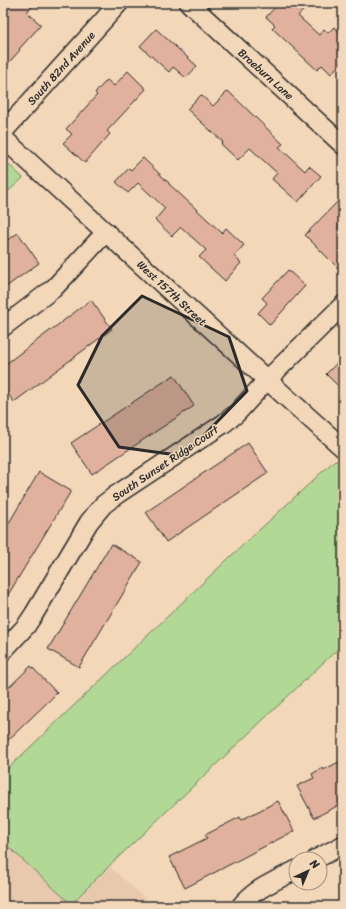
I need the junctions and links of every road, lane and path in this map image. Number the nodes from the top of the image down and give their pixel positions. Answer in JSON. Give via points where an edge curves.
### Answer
{"nodes":[{"id":1,"x":119,"y":3,"type":"edge"},
{"id":2,"x":188,"y":3,"type":"edge"},
{"id":3,"x":3,"y":132,"type":"edge"},
{"id":4,"x":3,"y":138,"type":"edge"},
{"id":5,"x":343,"y":145,"type":"edge"},
{"id":6,"x":106,"y":232,"type":"junction"},
{"id":7,"x":343,"y":305,"type":"edge"},
{"id":8,"x":3,"y":327,"type":"edge"},
{"id":9,"x":267,"y":380,"type":"junction"},
{"id":10,"x":343,"y":448,"type":"edge"},
{"id":11,"x":3,"y":651,"type":"edge"},
{"id":12,"x":343,"y":845,"type":"edge"},
{"id":13,"x":328,"y":853,"type":"edge"},
{"id":14,"x":288,"y":874,"type":"edge"},
{"id":15,"x":241,"y":906,"type":"edge"}],
"edges":[{"from":1,"to":3,"type":"street","name":"South 82nd Avenue"},
{"from":2,"to":5,"type":"street","name":"Braeburn Lane"},
{"from":4,"to":6,"type":"street","name":"West 157th Street"},
{"from":6,"to":8,"type":"street","via":[[54,288]]},
{"from":6,"to":9,"type":"street","name":"West 157th Street"},
{"from":7,"to":9,"type":"street","name":"South Sunset Ridge Court"},
{"from":9,"to":10,"type":"street","name":"West 157th Street"},
{"from":9,"to":11,"type":"street","name":"South Sunset Ridge Court","via":[[236,414],[223,424],[103,505],[89,522],[26,626]]},
{"from":12,"to":13,"type":"street"},
{"from":14,"to":15,"type":"street","via":[[257,891]]}]}
